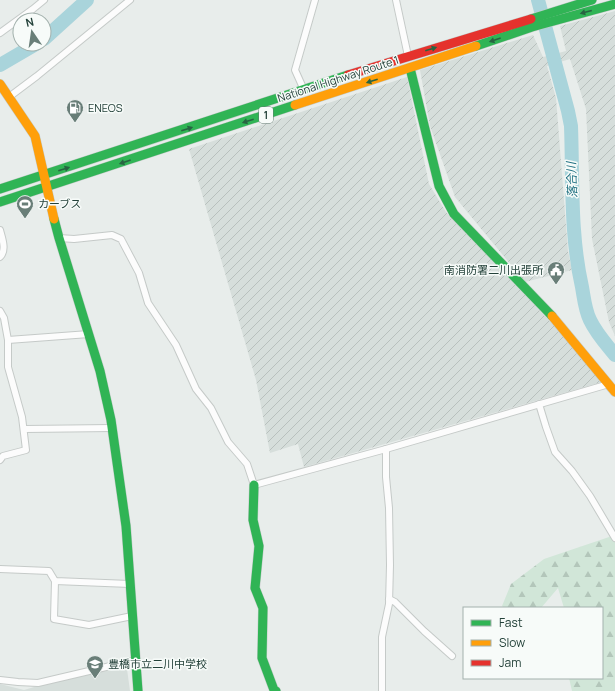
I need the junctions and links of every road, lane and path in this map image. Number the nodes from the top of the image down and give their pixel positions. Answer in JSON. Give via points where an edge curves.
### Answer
{"nodes":[{"id":1,"x":44,"y":0,"type":"edge"},
{"id":2,"x":130,"y":0,"type":"edge"},
{"id":3,"x":315,"y":0,"type":"edge"},
{"id":4,"x":396,"y":0,"type":"edge"},
{"id":5,"x":592,"y":0,"type":"edge"},
{"id":6,"x":615,"y":4,"type":"edge"},
{"id":7,"x":556,"y":16,"type":"junction"},
{"id":8,"x":531,"y":23,"type":"junction"},
{"id":9,"x":0,"y":34,"type":"edge"},
{"id":10,"x":408,"y":56,"type":"junction"},
{"id":11,"x":410,"y":68,"type":"junction"},
{"id":12,"x":304,"y":90,"type":"junction"},
{"id":13,"x":5,"y":91,"type":"edge"},
{"id":14,"x":44,"y":176,"type":"junction"},
{"id":15,"x":46,"y":188,"type":"junction"},
{"id":16,"x":0,"y":189,"type":"edge"},
{"id":17,"x":0,"y":202,"type":"edge"},
{"id":18,"x":0,"y":230,"type":"edge"},
{"id":19,"x":59,"y":238,"type":"junction"},
{"id":20,"x":0,"y":257,"type":"edge"},
{"id":21,"x":0,"y":311,"type":"edge"},
{"id":22,"x":89,"y":334,"type":"junction"},
{"id":23,"x":8,"y":340,"type":"junction"},
{"id":24,"x":609,"y":384,"type":"junction"},
{"id":25,"x":615,"y":392,"type":"edge"},
{"id":26,"x":540,"y":404,"type":"junction"},
{"id":27,"x":112,"y":428,"type":"junction"},
{"id":28,"x":24,"y":429,"type":"junction"},
{"id":29,"x":386,"y":449,"type":"junction"},
{"id":30,"x":0,"y":460,"type":"edge"},
{"id":31,"x":254,"y":485,"type":"junction"},
{"id":32,"x":615,"y":538,"type":"edge"},
{"id":33,"x":0,"y":569,"type":"edge"},
{"id":34,"x":55,"y":581,"type":"junction"},
{"id":35,"x":130,"y":584,"type":"junction"},
{"id":36,"x":389,"y":599,"type":"junction"},
{"id":37,"x":132,"y":616,"type":"junction"},
{"id":38,"x":452,"y":656,"type":"dead end"},
{"id":39,"x":136,"y":660,"type":"junction"},
{"id":40,"x":0,"y":680,"type":"edge"},
{"id":41,"x":138,"y":691,"type":"edge"},
{"id":42,"x":273,"y":691,"type":"edge"},
{"id":43,"x":382,"y":691,"type":"edge"}],
"edges":[{"from":1,"to":9,"type":"street"},
{"from":2,"to":13,"type":"street","via":[[38,76]]},
{"from":3,"to":12,"type":"street","via":[[295,70]]},
{"from":4,"to":10,"type":"street"},
{"from":5,"to":7,"type":"main road","name":"National Highway Route 1","number":"1"},
{"from":6,"to":7,"type":"main road","name":"National Highway Route 1","number":"1","one_way":true},
{"from":7,"to":8,"type":"main road","name":"National Highway Route 1","number":"1"},
{"from":10,"to":8,"type":"main road","name":"National Highway Route 1","number":"1","one_way":true},
{"from":8,"to":11,"type":"main road","name":"National Highway Route 1","number":"1","one_way":true},
{"from":10,"to":12,"type":"main road","name":"National Highway Route 1","number":"1"},
{"from":11,"to":15,"type":"main road","name":"National Highway Route 1","number":"1","one_way":true},
{"from":11,"to":24,"type":"main road","via":[[439,186],[454,214],[548,311]]},
{"from":14,"to":12,"type":"main road","name":"National Highway Route 1","number":"1","one_way":true},
{"from":13,"to":14,"type":"main road","via":[[35,136]]},
{"from":14,"to":15,"type":"main road"},
{"from":14,"to":16,"type":"main road","name":"National Highway Route 1","number":"1"},
{"from":15,"to":17,"type":"main road","name":"National Highway Route 1","number":"1"},
{"from":15,"to":19,"type":"main road"},
{"from":18,"to":20,"type":"street","via":[[4,250]]},
{"from":19,"to":22,"type":"main road"},
{"from":19,"to":31,"type":"street","via":[[112,236],[120,239],[139,273],[148,303],[176,345],[196,389],[211,408],[228,442],[247,464]]},
{"from":21,"to":23,"type":"street"},
{"from":22,"to":23,"type":"street"},
{"from":22,"to":27,"type":"main road"},
{"from":23,"to":28,"type":"street","via":[[8,367]]},
{"from":24,"to":25,"type":"main road"},
{"from":24,"to":26,"type":"street"},
{"from":26,"to":29,"type":"street"},
{"from":26,"to":32,"type":"street","via":[[555,452],[590,496]]},
{"from":27,"to":28,"type":"street"},
{"from":27,"to":35,"type":"main road","via":[[126,526]]},
{"from":28,"to":30,"type":"street","via":[[26,450],[3,456]]},
{"from":29,"to":31,"type":"street"},
{"from":29,"to":36,"type":"street"},
{"from":31,"to":42,"type":"main road","via":[[253,520],[259,546],[255,588],[263,608],[262,658]]},
{"from":33,"to":34,"type":"street","via":[[49,572]]},
{"from":34,"to":35,"type":"street"},
{"from":34,"to":37,"type":"street","via":[[54,619],[89,625]]},
{"from":35,"to":37,"type":"main road"},
{"from":36,"to":38,"type":"street"},
{"from":36,"to":43,"type":"street","via":[[382,637]]},
{"from":37,"to":39,"type":"main road"},
{"from":39,"to":40,"type":"street","via":[[38,683]]},
{"from":39,"to":41,"type":"main road"}]}
